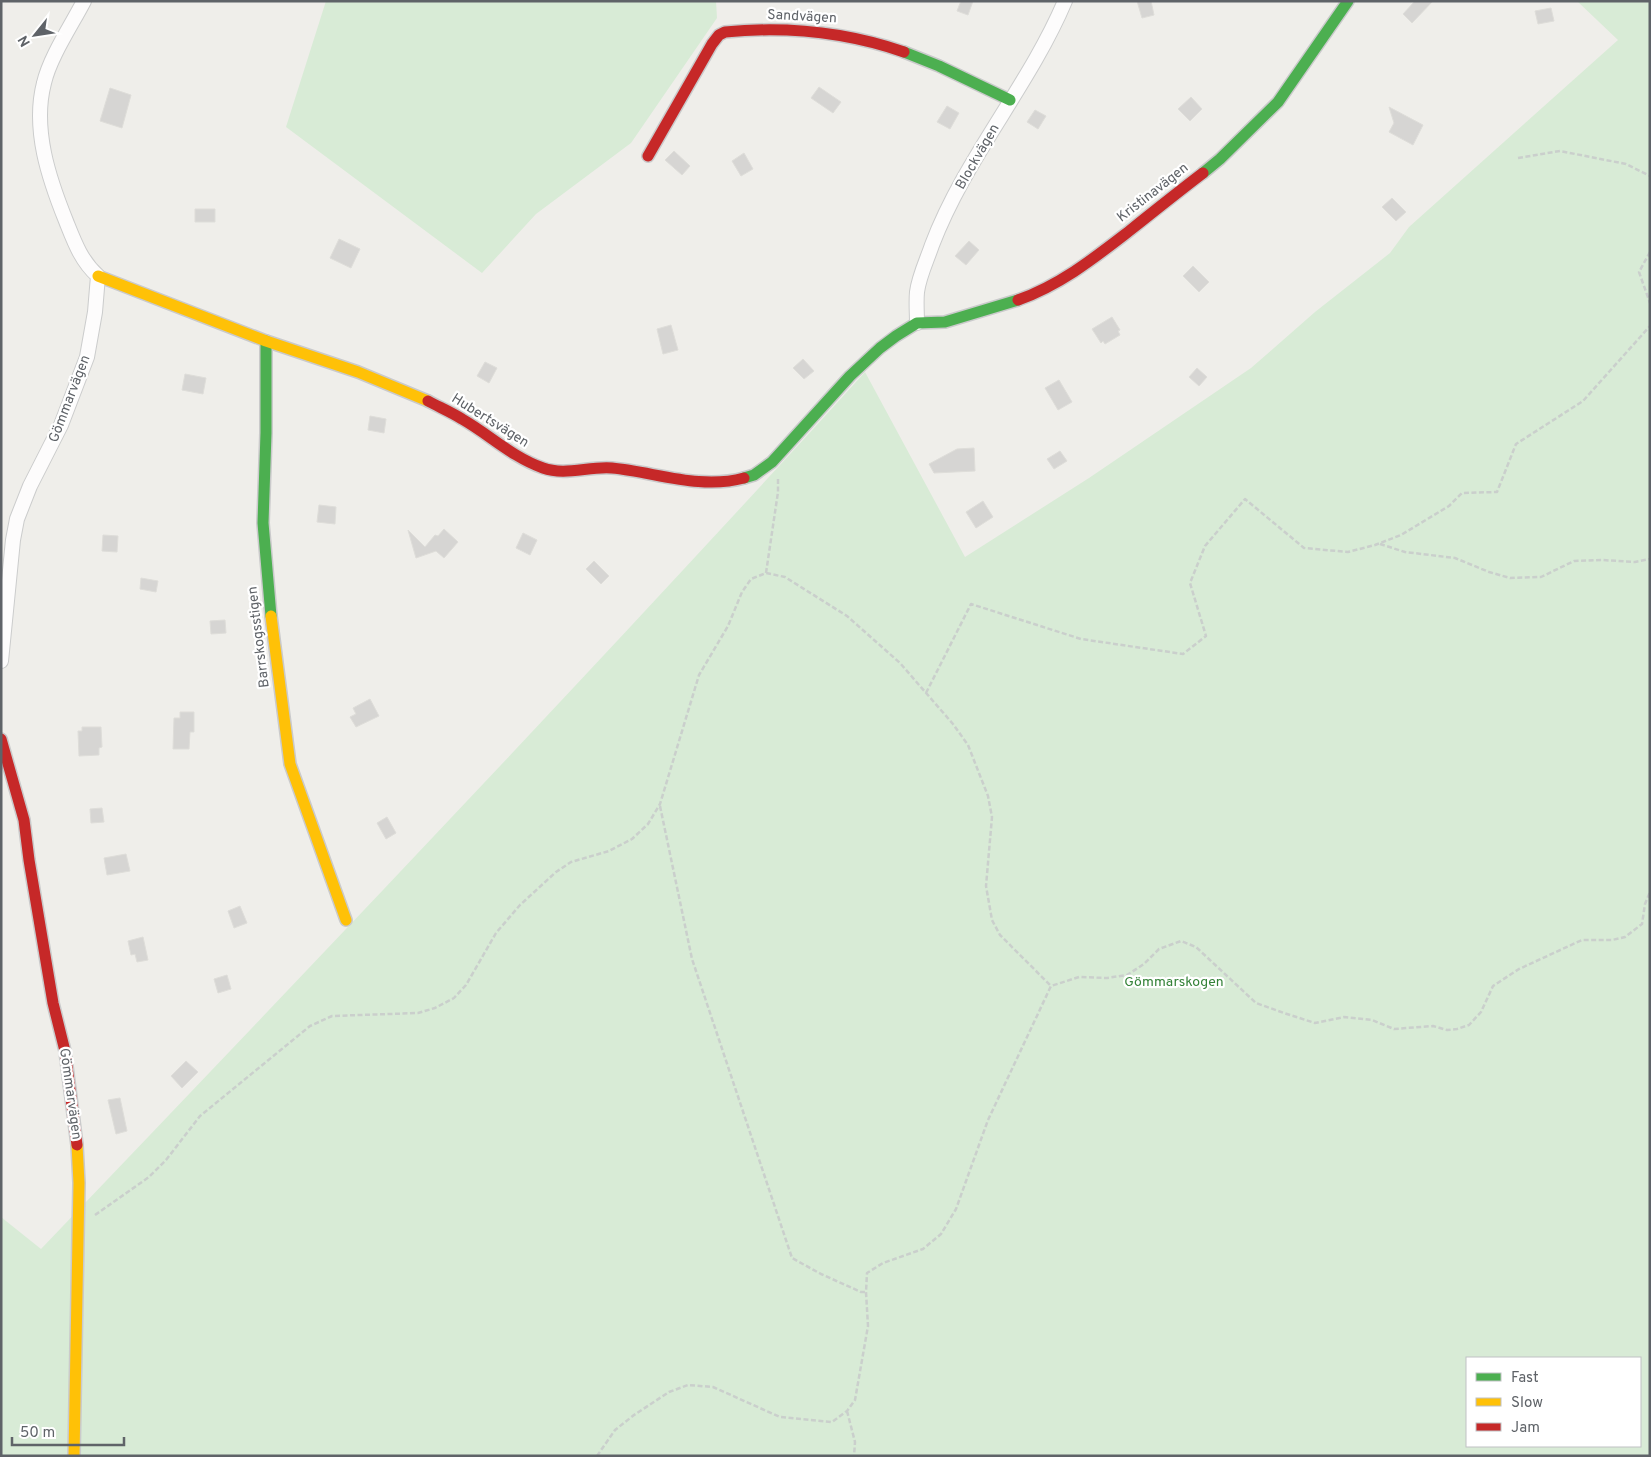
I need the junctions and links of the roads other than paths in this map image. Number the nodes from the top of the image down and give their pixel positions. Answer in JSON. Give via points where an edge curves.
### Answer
{"nodes":[{"id":1,"x":84,"y":1,"type":"edge"},
{"id":2,"x":1065,"y":1,"type":"edge"},
{"id":3,"x":1348,"y":1,"type":"edge"},
{"id":4,"x":1010,"y":100,"type":"junction"},
{"id":5,"x":648,"y":156,"type":"dead end"},
{"id":6,"x":98,"y":276,"type":"junction"},
{"id":7,"x":917,"y":323,"type":"junction"},
{"id":8,"x":266,"y":341,"type":"junction"},
{"id":9,"x":1,"y":661,"type":"edge"},
{"id":10,"x":1,"y":739,"type":"edge"},
{"id":11,"x":346,"y":920,"type":"dead end"},
{"id":12,"x":74,"y":1456,"type":"edge"}],
"edges":[{"from":1,"to":6,"type":"street","via":[[48,71],[41,102],[41,124],[47,164],[60,207],[81,256]]},
{"from":2,"to":4,"type":"street","name":"Blockvägen","via":[[1048,39]]},
{"from":3,"to":7,"type":"street","name":"Kristinavägen","via":[[1292,84],[1269,112],[1220,159],[1075,272],[1034,294],[1006,304],[945,322]]},
{"from":4,"to":5,"type":"street","name":"Sandvägen","via":[[895,48],[833,32],[793,29],[725,32],[712,44]]},
{"from":4,"to":7,"type":"street","name":"Blockvägen","via":[[938,230],[920,277]]},
{"from":6,"to":8,"type":"street","name":"Hubertsvägen"},
{"from":6,"to":9,"type":"street","name":"Gömmarvägen","via":[[87,358],[18,519]]},
{"from":7,"to":8,"type":"street","name":"Hubertsvägen","via":[[862,364],[764,468],[742,479],[727,482],[705,482],[610,468],[545,469],[511,453],[463,419],[418,396]]},
{"from":8,"to":11,"type":"street","name":"Barrskogsstigen","via":[[262,523],[290,764]]},
{"from":10,"to":12,"type":"street","name":"Gömmarvägen","via":[[24,820],[77,1135]]}]}
